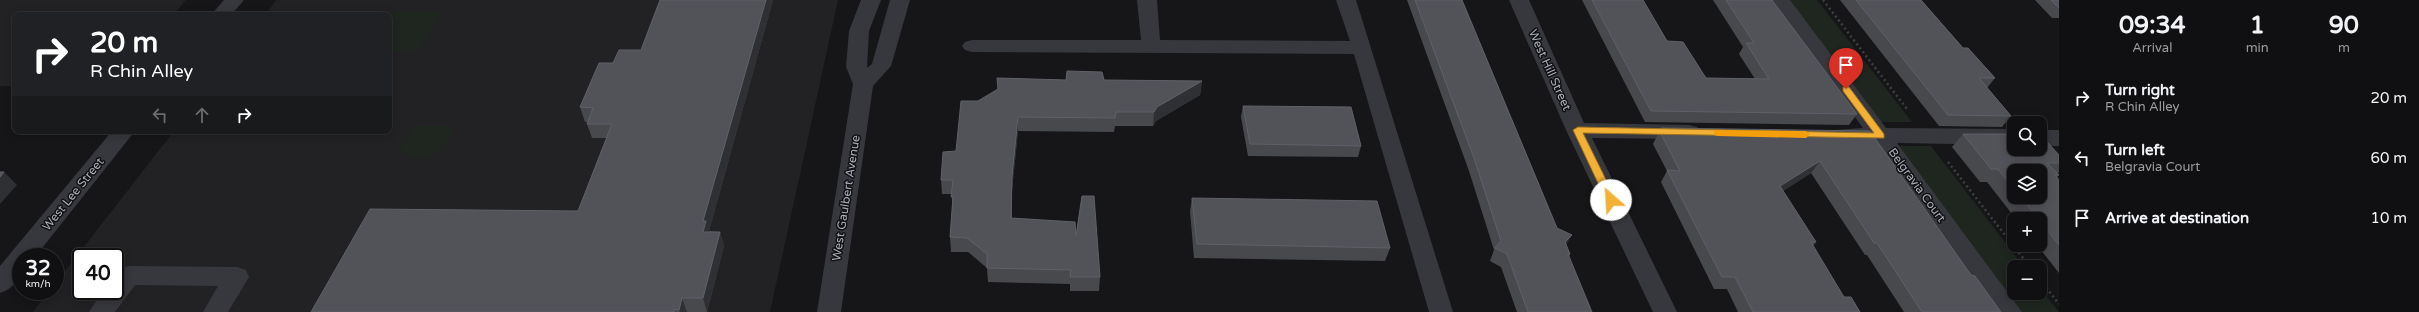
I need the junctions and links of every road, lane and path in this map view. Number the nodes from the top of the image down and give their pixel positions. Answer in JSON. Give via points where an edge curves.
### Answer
{"nodes":[{"id":1,"x":234,"y":0,"type":"edge"},
{"id":2,"x":871,"y":0,"type":"edge"},
{"id":3,"x":900,"y":0,"type":"edge"},
{"id":4,"x":1147,"y":0,"type":"edge"},
{"id":5,"x":1346,"y":0,"type":"edge"},
{"id":6,"x":1518,"y":0,"type":"edge"},
{"id":7,"x":1780,"y":0,"type":"edge"},
{"id":8,"x":224,"y":12,"type":"edge"},
{"id":9,"x":972,"y":46,"type":"dead end"},
{"id":10,"x":1151,"y":46,"type":"junction"},
{"id":11,"x":1362,"y":48,"type":"junction"},
{"id":12,"x":863,"y":84,"type":"junction"},
{"id":13,"x":1578,"y":130,"type":"junction"},
{"id":14,"x":1709,"y":132,"type":"edge"},
{"id":15,"x":122,"y":134,"type":"edge"},
{"id":16,"x":1826,"y":135,"type":"edge"},
{"id":17,"x":1881,"y":136,"type":"junction"},
{"id":18,"x":2007,"y":137,"type":"edge"},
{"id":19,"x":2047,"y":138,"type":"edge"},
{"id":20,"x":2059,"y":138,"type":"edge"},
{"id":21,"x":28,"y":248,"type":"edge"},
{"id":22,"x":12,"y":268,"type":"edge"},
{"id":23,"x":0,"y":283,"type":"edge"},
{"id":24,"x":2047,"y":289,"type":"edge"},
{"id":25,"x":2059,"y":304,"type":"edge"},
{"id":26,"x":101,"y":312,"type":"edge"},
{"id":27,"x":215,"y":312,"type":"edge"},
{"id":28,"x":829,"y":312,"type":"edge"},
{"id":29,"x":1441,"y":312,"type":"edge"},
{"id":30,"x":1665,"y":312,"type":"edge"},
{"id":31,"x":2010,"y":312,"type":"edge"}],
"edges":[{"from":1,"to":8,"type":"street"},
{"from":2,"to":12,"type":"street","name":"West Gaulbert Avenue","via":[[859,31],[856,67]]},
{"from":3,"to":12,"type":"street","via":[[881,66]]},
{"from":4,"to":10,"type":"street"},
{"from":5,"to":11,"type":"street"},
{"from":6,"to":13,"type":"street","name":"West Hill Street"},
{"from":7,"to":17,"type":"street","name":"Belgravia Court"},
{"from":9,"to":10,"type":"street"},
{"from":10,"to":11,"type":"street"},
{"from":11,"to":29,"type":"street"},
{"from":12,"to":28,"type":"street","name":"West Gaulbert Avenue"},
{"from":13,"to":14,"type":"street"},
{"from":13,"to":30,"type":"street","name":"West Hill Street"},
{"from":15,"to":21,"type":"street","name":"West Lee Street"},
{"from":16,"to":17,"type":"street"},
{"from":17,"to":18,"type":"street"},
{"from":17,"to":31,"type":"street","name":"Belgravia Court"},
{"from":19,"to":20,"type":"street"},
{"from":22,"to":23,"type":"street","name":"West Lee Street"},
{"from":24,"to":25,"type":"path"},
{"from":26,"to":27,"type":"street","via":[[128,275],[237,277]]}]}
